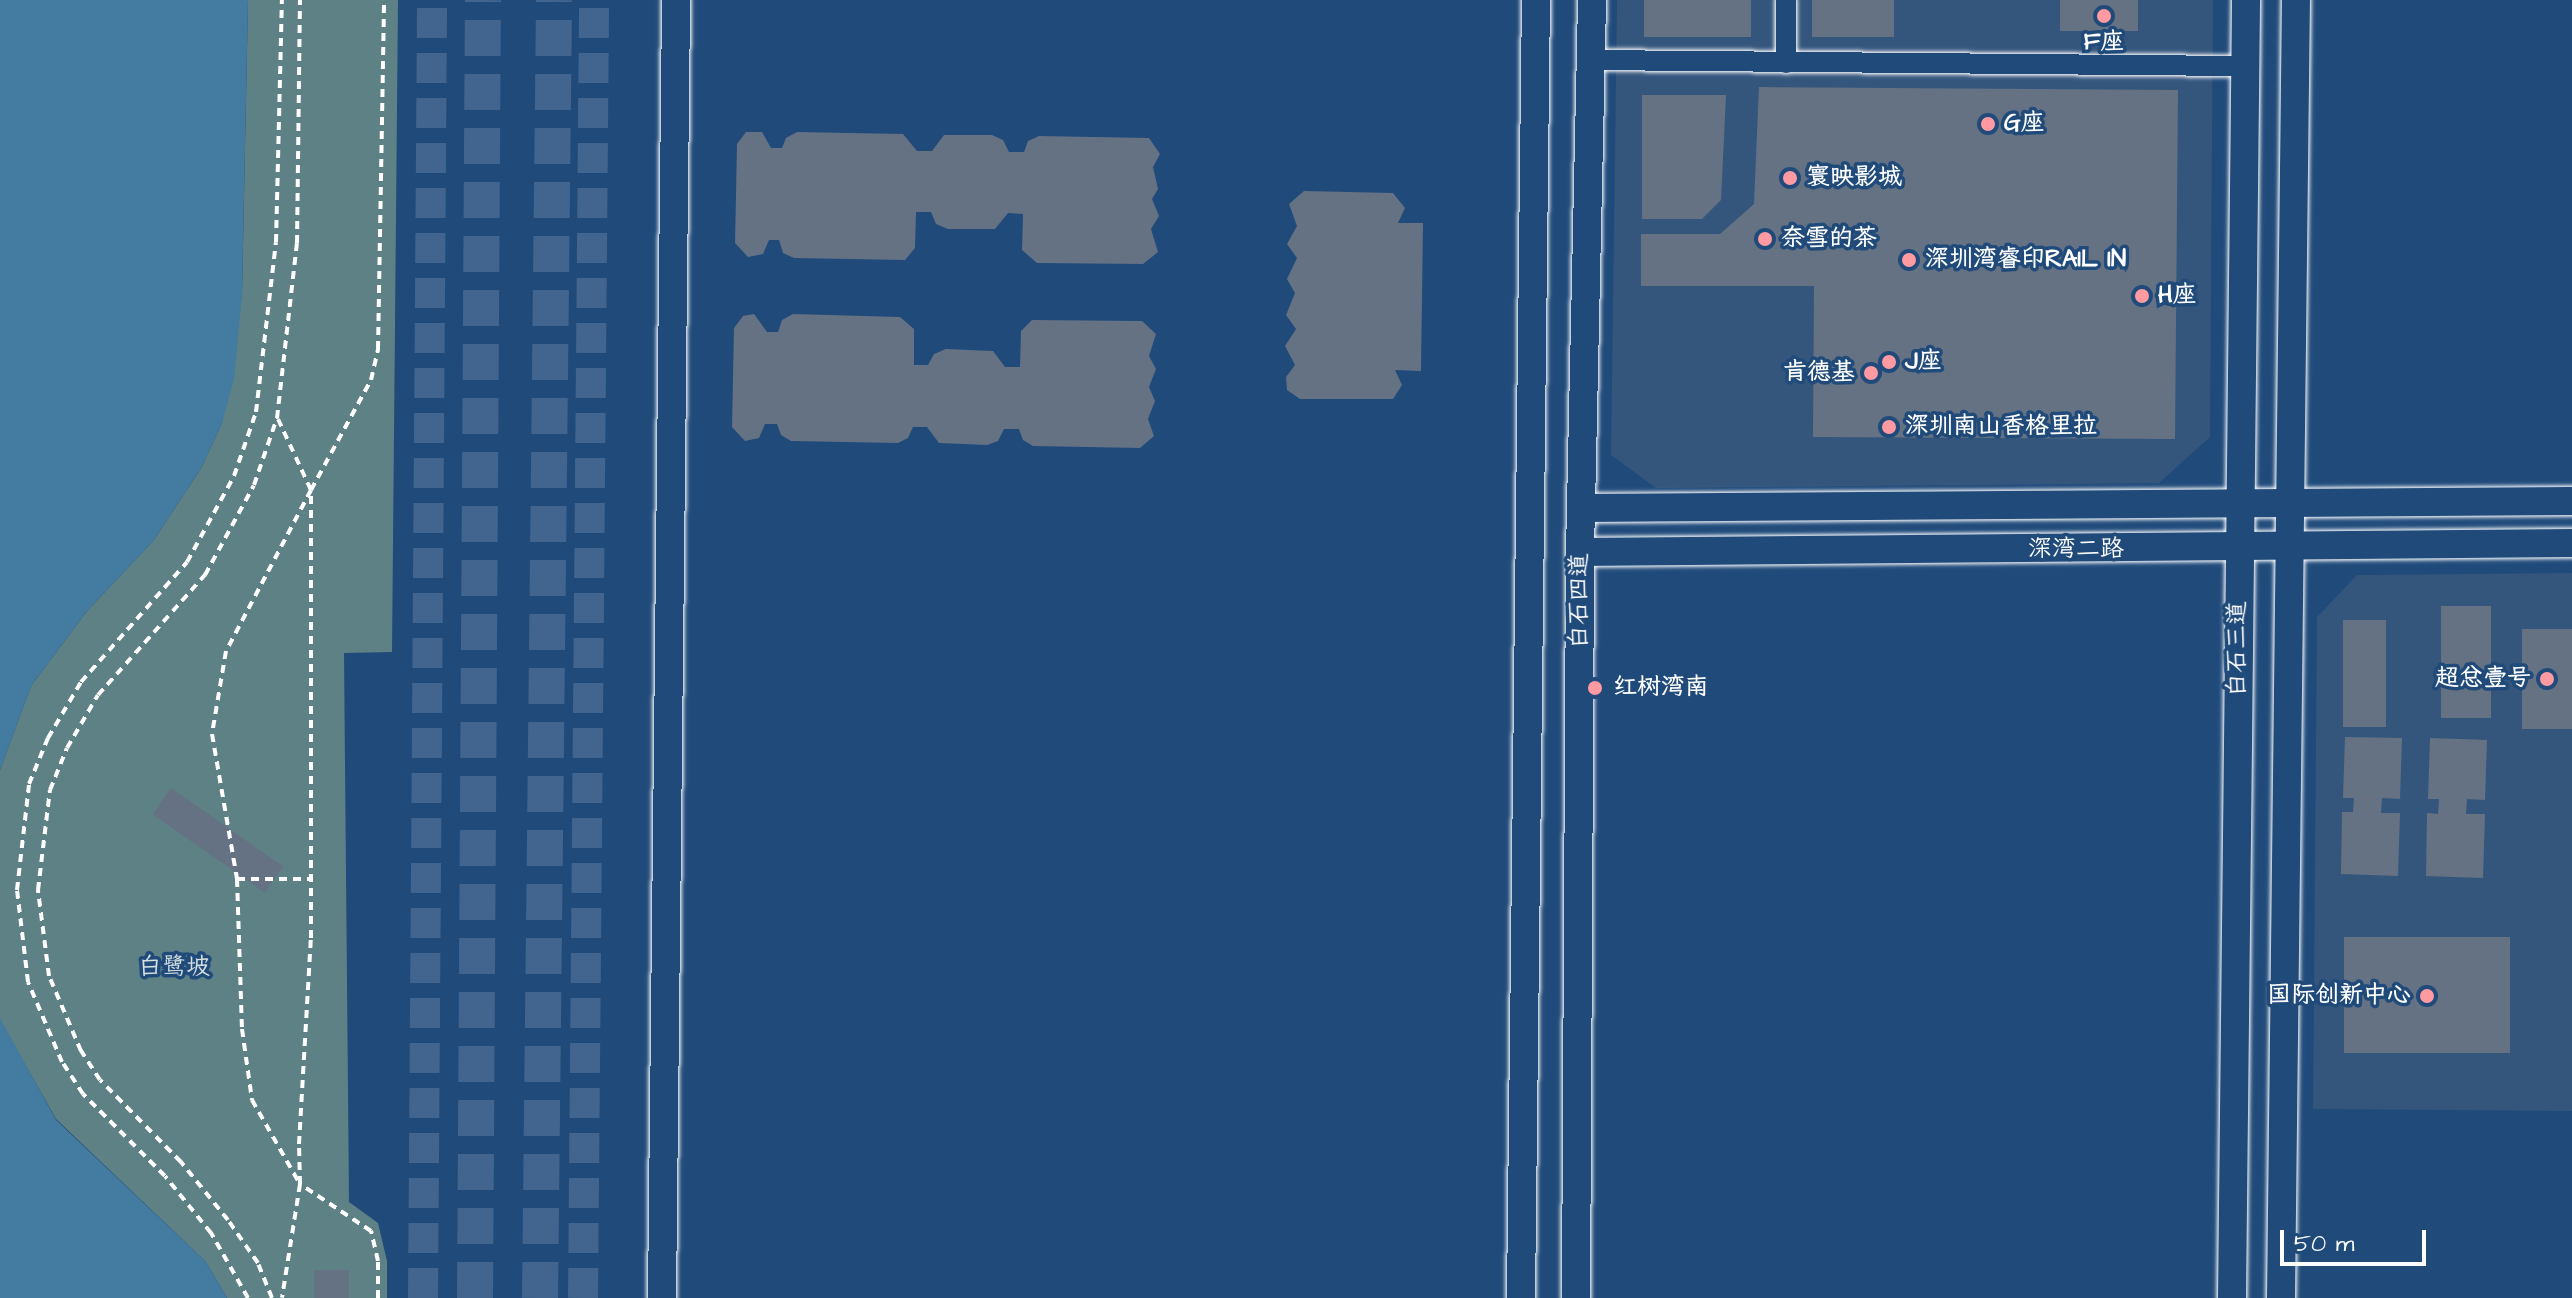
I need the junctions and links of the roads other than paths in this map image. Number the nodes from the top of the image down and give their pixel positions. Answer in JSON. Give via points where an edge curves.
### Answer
{"nodes":[{"id":1,"x":676,"y":0,"type":"edge"},
{"id":2,"x":1536,"y":0,"type":"edge"},
{"id":3,"x":1592,"y":0,"type":"edge"},
{"id":4,"x":1786,"y":0,"type":"edge"},
{"id":5,"x":2246,"y":0,"type":"edge"},
{"id":6,"x":2296,"y":0,"type":"edge"},
{"id":7,"x":1591,"y":60,"type":"junction"},
{"id":8,"x":1786,"y":63,"type":"junction"},
{"id":9,"x":2245,"y":66,"type":"junction"},
{"id":10,"x":2241,"y":501,"type":"junction"},
{"id":11,"x":2291,"y":501,"type":"junction"},
{"id":12,"x":2572,"y":501,"type":"edge"},
{"id":13,"x":1582,"y":508,"type":"junction"},
{"id":14,"x":2290,"y":543,"type":"junction"},
{"id":15,"x":2572,"y":543,"type":"edge"},
{"id":16,"x":2239,"y":550,"type":"junction"},
{"id":17,"x":1580,"y":552,"type":"junction"},
{"id":18,"x":662,"y":1298,"type":"edge"},
{"id":19,"x":1521,"y":1298,"type":"edge"},
{"id":20,"x":1576,"y":1298,"type":"edge"},
{"id":21,"x":2232,"y":1298,"type":"edge"},
{"id":22,"x":2281,"y":1298,"type":"edge"}],
"edges":[{"from":1,"to":18,"type":"street"},
{"from":2,"to":19,"type":"street"},
{"from":3,"to":7,"type":"street","name":"白石四道"},
{"from":4,"to":8,"type":"street"},
{"from":5,"to":9,"type":"street","name":"白石三道"},
{"from":6,"to":11,"type":"street","name":"白石三道"},
{"from":7,"to":8,"type":"street"},
{"from":7,"to":13,"type":"street","name":"白石四道"},
{"from":8,"to":9,"type":"street"},
{"from":9,"to":10,"type":"street","name":"白石三道"},
{"from":10,"to":11,"type":"street","name":"深湾二路"},
{"from":10,"to":13,"type":"street","name":"深湾二路"},
{"from":10,"to":16,"type":"street","name":"白石三道"},
{"from":11,"to":12,"type":"street","name":"深湾二路"},
{"from":11,"to":14,"type":"street","name":"白石三道"},
{"from":13,"to":17,"type":"street","name":"白石四道"},
{"from":14,"to":15,"type":"street","name":"深湾二路"},
{"from":14,"to":16,"type":"street","name":"深湾二路"},
{"from":14,"to":22,"type":"street","name":"白石三道"},
{"from":16,"to":17,"type":"street","name":"深湾二路"},
{"from":16,"to":21,"type":"street","name":"白石三道"},
{"from":17,"to":20,"type":"street","name":"白石四道"}]}
